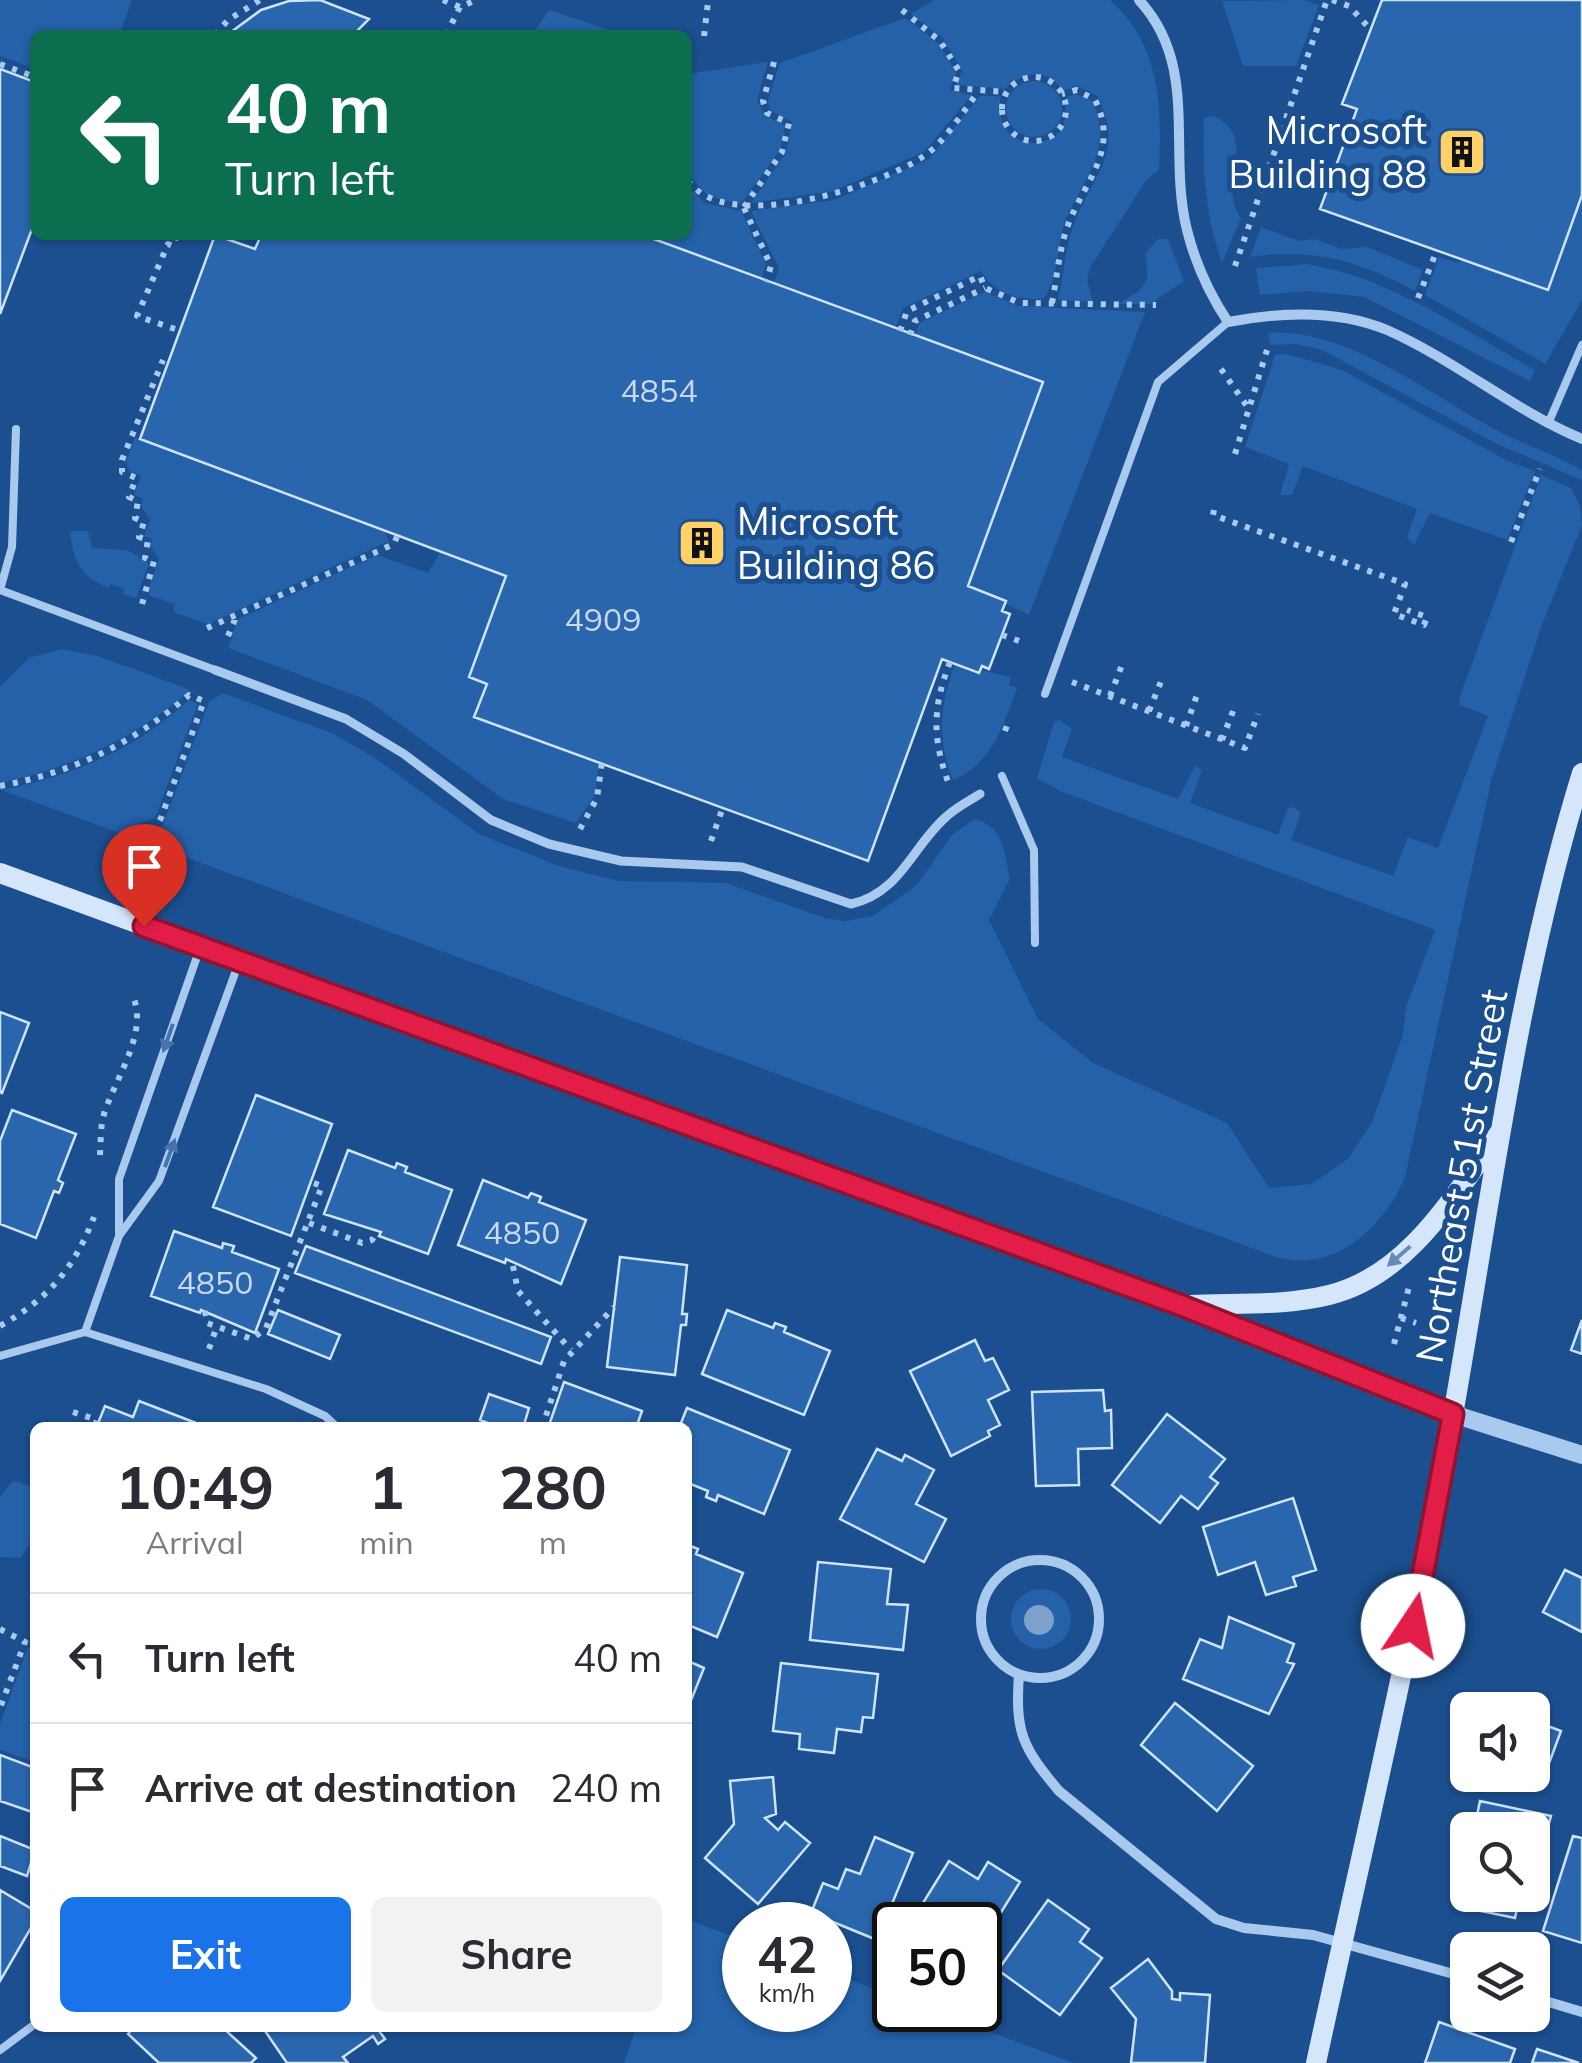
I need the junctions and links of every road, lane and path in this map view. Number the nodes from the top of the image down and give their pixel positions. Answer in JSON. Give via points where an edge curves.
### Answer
{"nodes":[{"id":1,"x":260,"y":0,"type":"edge"},
{"id":2,"x":443,"y":0,"type":"edge"},
{"id":3,"x":476,"y":0,"type":"edge"},
{"id":4,"x":1139,"y":0,"type":"edge"},
{"id":5,"x":1330,"y":0,"type":"edge"},
{"id":6,"x":708,"y":2,"type":"edge"},
{"id":7,"x":459,"y":3,"type":"edge"},
{"id":8,"x":902,"y":10,"type":"dead end"},
{"id":9,"x":219,"y":30,"type":"edge"},
{"id":10,"x":448,"y":30,"type":"edge"},
{"id":11,"x":1370,"y":30,"type":"dead end"},
{"id":12,"x":704,"y":36,"type":"dead end"},
{"id":13,"x":776,"y":55,"type":"dead end"},
{"id":14,"x":0,"y":64,"type":"edge"},
{"id":15,"x":30,"y":75,"type":"edge"},
{"id":16,"x":979,"y":91,"type":"junction"},
{"id":17,"x":1006,"y":92,"type":"junction"},
{"id":18,"x":1062,"y":94,"type":"junction"},
{"id":19,"x":692,"y":184,"type":"edge"},
{"id":20,"x":744,"y":208,"type":"junction"},
{"id":21,"x":175,"y":240,"type":"edge"},
{"id":22,"x":1437,"y":250,"type":"dead end"},
{"id":23,"x":1235,"y":266,"type":"dead end"},
{"id":24,"x":766,"y":282,"type":"dead end"},
{"id":25,"x":985,"y":288,"type":"junction"},
{"id":26,"x":1418,"y":298,"type":"dead end"},
{"id":27,"x":1052,"y":303,"type":"junction"},
{"id":28,"x":1156,"y":305,"type":"dead end"},
{"id":29,"x":1228,"y":322,"type":"junction"},
{"id":30,"x":175,"y":329,"type":"dead end"},
{"id":31,"x":900,"y":331,"type":"dead end"},
{"id":32,"x":910,"y":334,"type":"dead end"},
{"id":33,"x":1582,"y":345,"type":"edge"},
{"id":34,"x":1268,"y":350,"type":"dead end"},
{"id":35,"x":163,"y":360,"type":"dead end"},
{"id":36,"x":1221,"y":369,"type":"dead end"},
{"id":37,"x":1250,"y":410,"type":"junction"},
{"id":38,"x":1548,"y":424,"type":"junction"},
{"id":39,"x":16,"y":429,"type":"dead end"},
{"id":40,"x":1582,"y":439,"type":"edge"},
{"id":41,"x":1235,"y":454,"type":"dead end"},
{"id":42,"x":1540,"y":469,"type":"dead end"},
{"id":43,"x":1214,"y":510,"type":"dead end"},
{"id":44,"x":398,"y":534,"type":"dead end"},
{"id":45,"x":1511,"y":542,"type":"dead end"},
{"id":46,"x":0,"y":590,"type":"edge"},
{"id":47,"x":142,"y":604,"type":"dead end"},
{"id":48,"x":1407,"y":610,"type":"dead end"},
{"id":49,"x":236,"y":616,"type":"junction"},
{"id":50,"x":207,"y":628,"type":"dead end"},
{"id":51,"x":1002,"y":635,"type":"dead end"},
{"id":52,"x":228,"y":636,"type":"dead end"},
{"id":53,"x":1025,"y":642,"type":"dead end"},
{"id":54,"x":950,"y":662,"type":"dead end"},
{"id":55,"x":1122,"y":664,"type":"dead end"},
{"id":56,"x":215,"y":670,"type":"joint"},
{"id":57,"x":1162,"y":679,"type":"dead end"},
{"id":58,"x":1072,"y":682,"type":"dead end"},
{"id":59,"x":1198,"y":692,"type":"dead end"},
{"id":60,"x":1045,"y":694,"type":"dead end"},
{"id":61,"x":1110,"y":696,"type":"junction"},
{"id":62,"x":1236,"y":706,"type":"dead end"},
{"id":63,"x":1149,"y":712,"type":"junction"},
{"id":64,"x":1258,"y":714,"type":"dead end"},
{"id":65,"x":1010,"y":720,"type":"dead end"},
{"id":66,"x":1186,"y":726,"type":"junction"},
{"id":67,"x":1006,"y":731,"type":"dead end"},
{"id":68,"x":1222,"y":740,"type":"junction"},
{"id":69,"x":602,"y":762,"type":"dead end"},
{"id":70,"x":1582,"y":772,"type":"edge"},
{"id":71,"x":1002,"y":776,"type":"dead end"},
{"id":72,"x":0,"y":786,"type":"edge"},
{"id":73,"x":980,"y":794,"type":"dead end"},
{"id":74,"x":939,"y":796,"type":"dead end"},
{"id":75,"x":723,"y":808,"type":"dead end"},
{"id":76,"x":580,"y":830,"type":"dead end"},
{"id":77,"x":726,"y":844,"type":"dead end"},
{"id":78,"x":142,"y":853,"type":"dead end"},
{"id":79,"x":0,"y":873,"type":"edge"},
{"id":80,"x":1035,"y":943,"type":"dead end"},
{"id":81,"x":201,"y":946,"type":"junction"},
{"id":82,"x":240,"y":961,"type":"junction"},
{"id":83,"x":134,"y":998,"type":"dead end"},
{"id":84,"x":1504,"y":1126,"type":"junction"},
{"id":85,"x":100,"y":1167,"type":"dead end"},
{"id":86,"x":308,"y":1180,"type":"dead end"},
{"id":87,"x":98,"y":1204,"type":"dead end"},
{"id":88,"x":309,"y":1223,"type":"junction"},
{"id":89,"x":377,"y":1231,"type":"dead end"},
{"id":90,"x":119,"y":1236,"type":"junction"},
{"id":91,"x":513,"y":1266,"type":"dead end"},
{"id":92,"x":1402,"y":1279,"type":"dead end"},
{"id":93,"x":1183,"y":1306,"type":"junction"},
{"id":94,"x":614,"y":1307,"type":"dead end"},
{"id":95,"x":205,"y":1311,"type":"dead end"},
{"id":96,"x":1401,"y":1318,"type":"junction"},
{"id":97,"x":1416,"y":1323,"type":"dead end"},
{"id":98,"x":0,"y":1326,"type":"edge"},
{"id":99,"x":217,"y":1326,"type":"junction"},
{"id":100,"x":85,"y":1332,"type":"junction"},
{"id":101,"x":1394,"y":1344,"type":"dead end"},
{"id":102,"x":571,"y":1350,"type":"junction"},
{"id":103,"x":208,"y":1351,"type":"dead end"},
{"id":104,"x":0,"y":1356,"type":"edge"},
{"id":105,"x":73,"y":1412,"type":"dead end"},
{"id":106,"x":1453,"y":1414,"type":"junction"},
{"id":107,"x":96,"y":1422,"type":"edge"},
{"id":108,"x":332,"y":1422,"type":"edge"},
{"id":109,"x":544,"y":1422,"type":"edge"},
{"id":110,"x":1582,"y":1455,"type":"edge"},
{"id":111,"x":0,"y":1629,"type":"edge"},
{"id":112,"x":25,"y":1642,"type":"junction"},
{"id":113,"x":30,"y":1642,"type":"edge"},
{"id":114,"x":1019,"y":1675,"type":"junction"},
{"id":115,"x":0,"y":1708,"type":"edge"},
{"id":116,"x":1342,"y":1942,"type":"junction"},
{"id":117,"x":1450,"y":1973,"type":"edge"},
{"id":118,"x":1550,"y":2002,"type":"edge"},
{"id":119,"x":1582,"y":2012,"type":"edge"},
{"id":120,"x":30,"y":2028,"type":"edge"},
{"id":121,"x":0,"y":2050,"type":"edge"},
{"id":122,"x":1316,"y":2063,"type":"edge"}],
"edges":[{"from":1,"to":9,"type":"path"},
{"from":2,"to":7,"type":"path"},
{"from":3,"to":7,"type":"path"},
{"from":4,"to":29,"type":"street","via":[[1156,18],[1178,78],[1186,229]]},
{"from":5,"to":11,"type":"path","via":[[1349,6]]},
{"from":5,"to":23,"type":"path"},
{"from":6,"to":12,"type":"path"},
{"from":7,"to":10,"type":"path"},
{"from":8,"to":16,"type":"path","via":[[940,41],[959,71],[953,88]]},
{"from":13,"to":20,"type":"path","via":[[763,101],[767,113],[789,123],[782,152]]},
{"from":14,"to":15,"type":"path"},
{"from":16,"to":17,"type":"path"},
{"from":16,"to":20,"type":"path","via":[[926,156],[834,195]]},
{"from":17,"to":18,"type":"path","via":[[1035,77]]},
{"from":17,"to":18,"type":"path","via":[[1008,130],[1034,142],[1061,126]]},
{"from":18,"to":27,"type":"path","via":[[1077,90],[1095,100],[1104,152],[1068,225]]},
{"from":19,"to":20,"type":"path","via":[[707,200]]},
{"from":20,"to":24,"type":"path","via":[[771,266]]},
{"from":21,"to":30,"type":"path","via":[[137,316]]},
{"from":22,"to":26,"type":"path"},
{"from":25,"to":27,"type":"path","via":[[1020,303]]},
{"from":25,"to":31,"type":"path","via":[[980,276],[907,311]]},
{"from":25,"to":32,"type":"path","via":[[915,321]]},
{"from":27,"to":28,"type":"path"},
{"from":29,"to":38,"type":"street","via":[[1288,312],[1386,330]]},
{"from":29,"to":60,"type":"lane","via":[[1158,382]]},
{"from":33,"to":38,"type":"lane"},
{"from":34,"to":37,"type":"path"},
{"from":35,"to":47,"type":"path","via":[[122,460],[122,472],[136,478],[128,497],[138,501],[135,518],[144,522],[139,537],[148,540],[145,558],[154,561]]},
{"from":36,"to":37,"type":"path"},
{"from":37,"to":41,"type":"path"},
{"from":38,"to":40,"type":"street"},
{"from":39,"to":46,"type":"lane","via":[[12,547]]},
{"from":42,"to":45,"type":"path"},
{"from":43,"to":48,"type":"path","via":[[1212,515],[1405,584],[1394,614],[1424,625],[1427,617]]},
{"from":44,"to":49,"type":"path","via":[[394,544]]},
{"from":46,"to":56,"type":"lane"},
{"from":49,"to":50,"type":"path"},
{"from":49,"to":52,"type":"path"},
{"from":51,"to":53,"type":"path"},
{"from":54,"to":74,"type":"path","via":[[936,699],[950,787]]},
{"from":55,"to":61,"type":"path"},
{"from":56,"to":73,"type":"street","via":[[346,719],[491,820],[549,844],[621,861],[742,867],[851,904],[898,878],[946,816]]},
{"from":57,"to":63,"type":"path"},
{"from":58,"to":61,"type":"path"},
{"from":59,"to":66,"type":"path"},
{"from":61,"to":63,"type":"path"},
{"from":62,"to":68,"type":"path"},
{"from":63,"to":66,"type":"path"},
{"from":64,"to":68,"type":"path","via":[[1245,748]]},
{"from":65,"to":67,"type":"path"},
{"from":66,"to":68,"type":"path"},
{"from":69,"to":76,"type":"path","via":[[597,798]]},
{"from":70,"to":84,"type":"main road","name":"Northeast 51st Street","via":[[1552,882]]},
{"from":71,"to":80,"type":"lane","via":[[1034,850]]},
{"from":72,"to":78,"type":"path","via":[[78,767],[122,746],[190,695],[204,701]]},
{"from":75,"to":77,"type":"path","via":[[710,842]]},
{"from":79,"to":81,"type":"main road"},
{"from":81,"to":82,"type":"main road"},
{"from":81,"to":90,"type":"lane","one_way":true,"via":[[119,1179]]},
{"from":90,"to":82,"type":"lane","one_way":true,"via":[[160,1181]]},
{"from":82,"to":93,"type":"main road"},
{"from":83,"to":85,"type":"path","via":[[140,1014],[102,1119]]},
{"from":84,"to":93,"type":"main road","one_way":true,"via":[[1417,1241],[1367,1280],[1298,1300]]},
{"from":84,"to":106,"type":"main road","name":"Northeast 51st Street"},
{"from":86,"to":88,"type":"path","via":[[322,1186]]},
{"from":87,"to":98,"type":"path","via":[[66,1274],[46,1297]]},
{"from":88,"to":89,"type":"path","via":[[362,1243]]},
{"from":88,"to":99,"type":"path","via":[[266,1328],[252,1339]]},
{"from":90,"to":100,"type":"lane"},
{"from":91,"to":102,"type":"path","via":[[518,1291]]},
{"from":92,"to":96,"type":"path","via":[[1409,1288]]},
{"from":93,"to":106,"type":"main road"},
{"from":94,"to":102,"type":"path"},
{"from":95,"to":99,"type":"path","via":[[208,1323]]},
{"from":96,"to":97,"type":"path"},
{"from":96,"to":101,"type":"path"},
{"from":99,"to":103,"type":"path"},
{"from":100,"to":104,"type":"lane"},
{"from":100,"to":108,"type":"lane","via":[[266,1389]]},
{"from":102,"to":109,"type":"path"},
{"from":105,"to":107,"type":"path"},
{"from":106,"to":110,"type":"street"},
{"from":106,"to":116,"type":"main road","name":"Northeast 51st Street"},
{"from":111,"to":112,"type":"path"},
{"from":112,"to":113,"type":"path"},
{"from":112,"to":115,"type":"path"},
{"from":114,"to":114,"type":"street","via":[[1057,1676],[1089,1651],[1097,1632],[1093,1592],[1064,1564],[1020,1563],[998,1576],[984,1597],[982,1634],[990,1652]]},
{"from":114,"to":116,"type":"street","via":[[1016,1721],[1059,1791],[1216,1919]]},
{"from":116,"to":117,"type":"street"},
{"from":116,"to":122,"type":"main road","name":"Northeast 51st Street"},
{"from":118,"to":119,"type":"street"},
{"from":120,"to":121,"type":"lane"}]}
